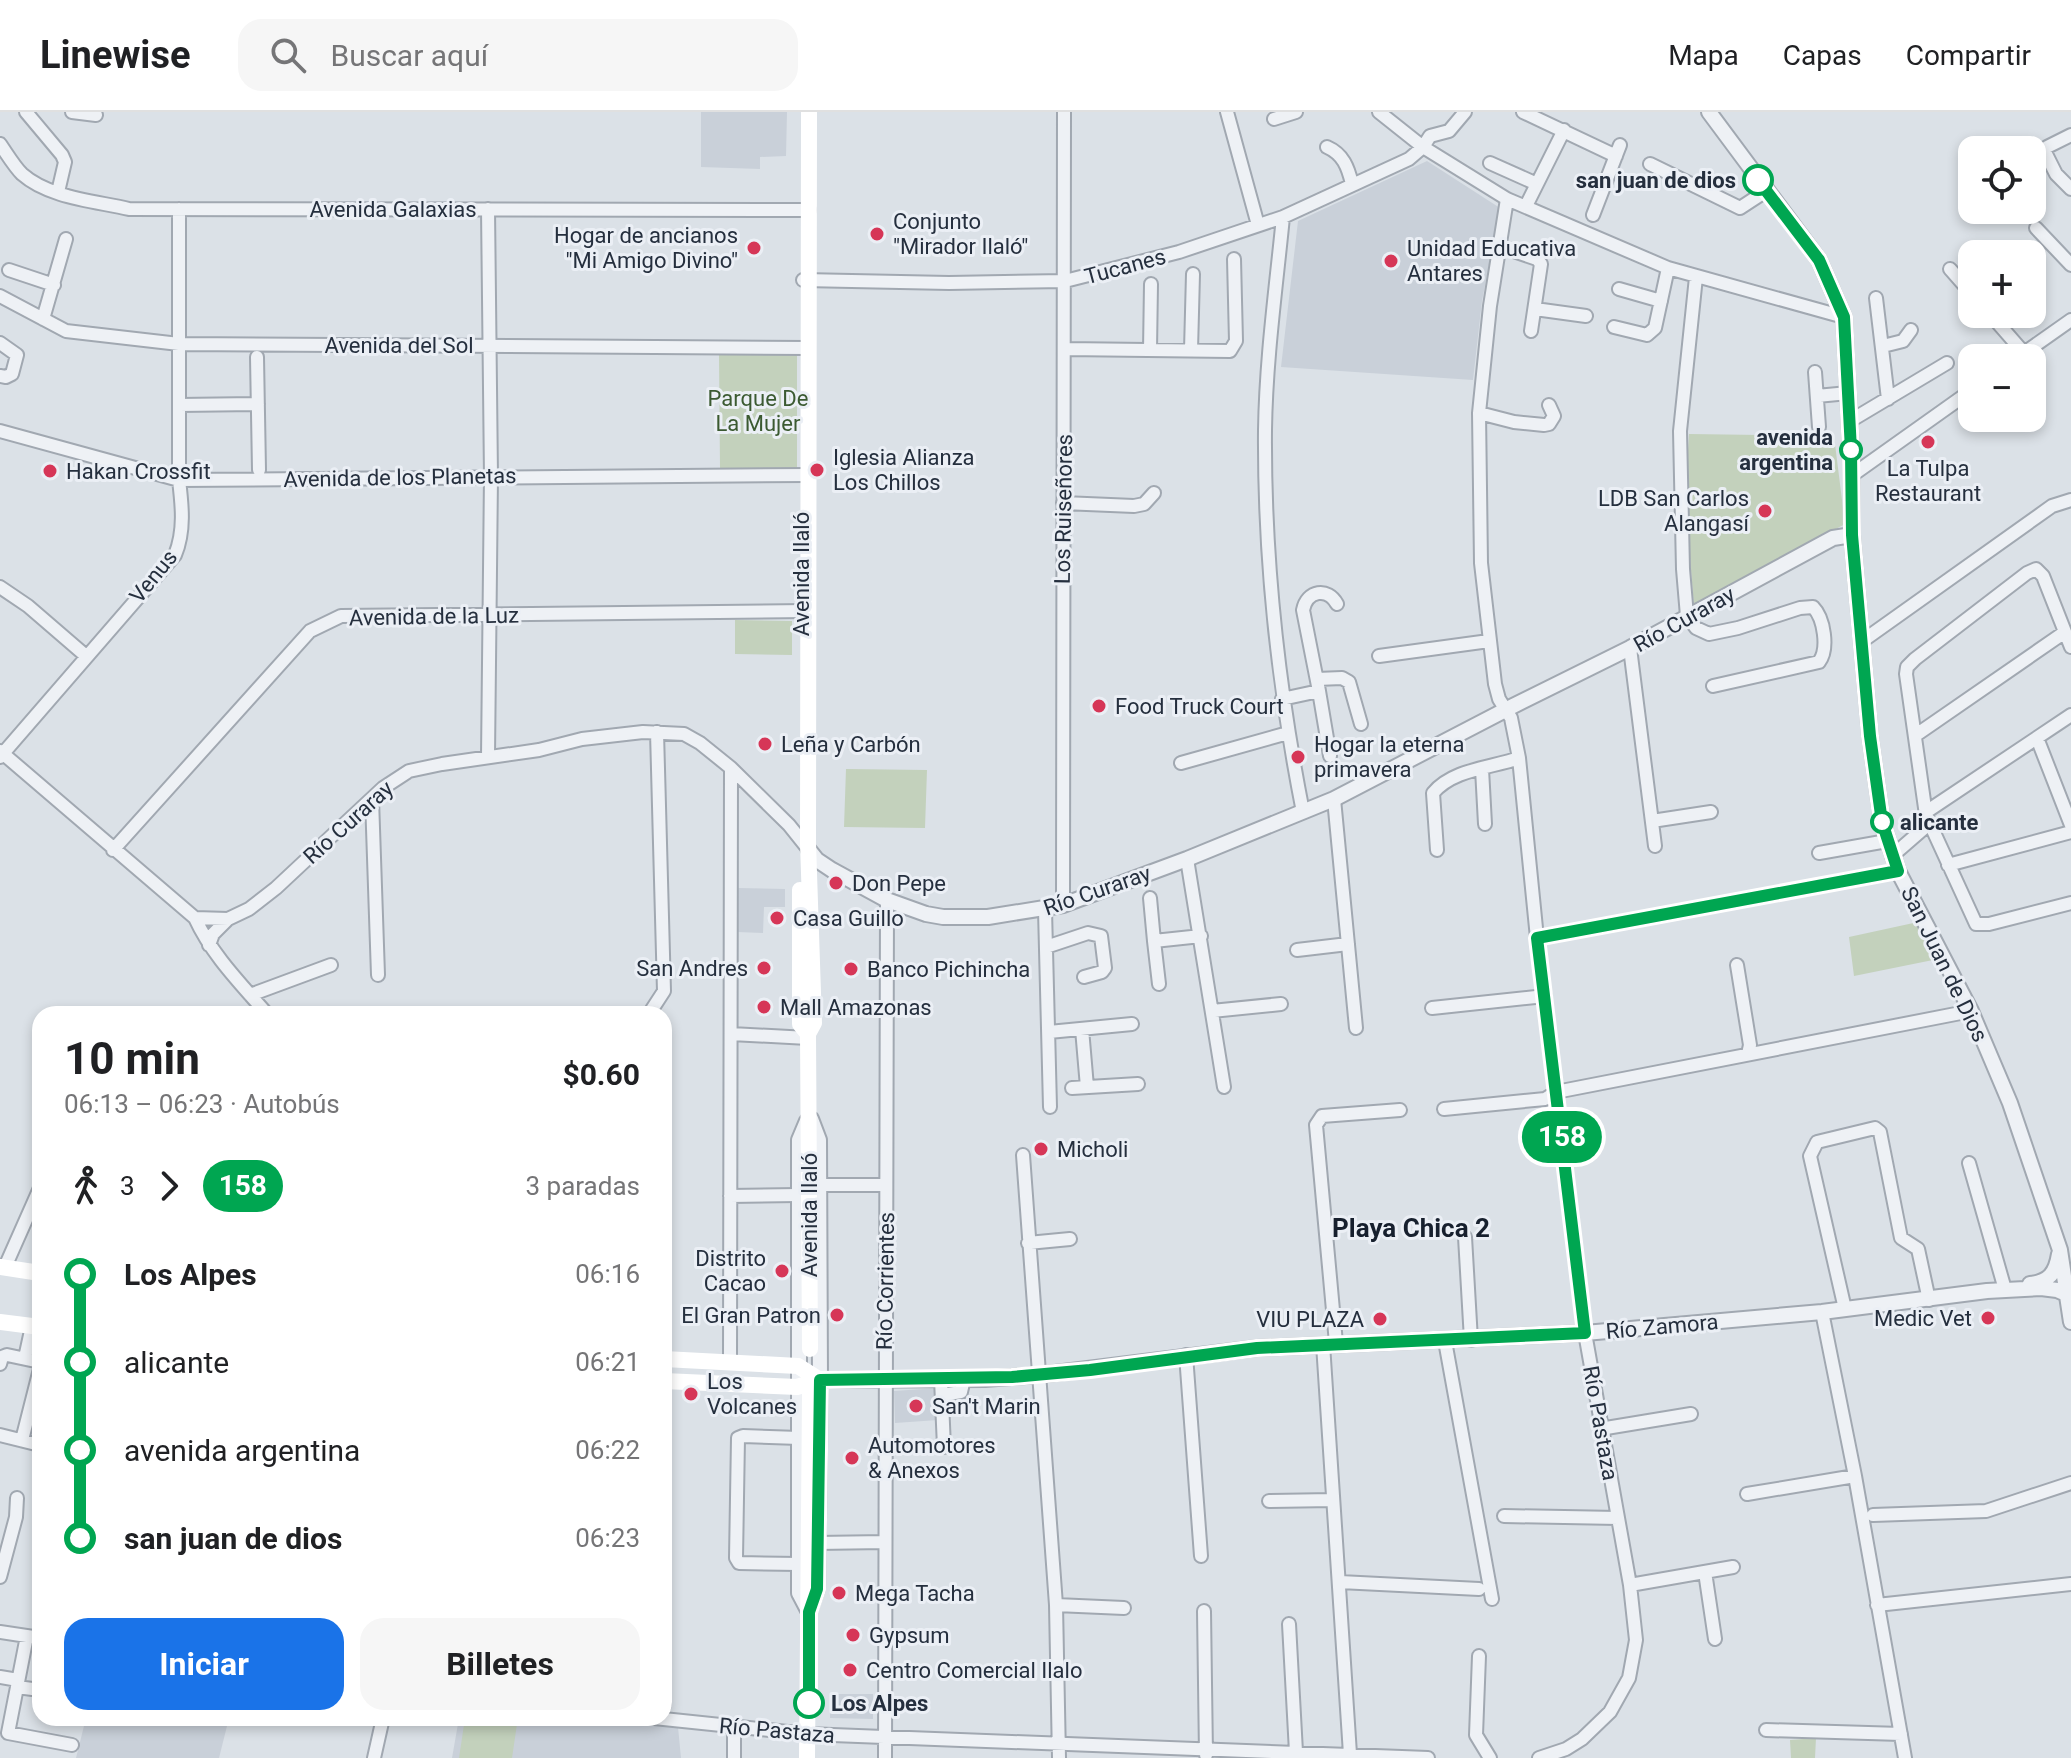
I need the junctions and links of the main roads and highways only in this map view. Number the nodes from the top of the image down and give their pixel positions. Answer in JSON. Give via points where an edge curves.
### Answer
{"nodes":[{"id":1,"x":807,"y":112,"type":"edge"},
{"id":2,"x":2,"y":1267,"type":"edge"},
{"id":3,"x":32,"y":1272,"type":"edge"},
{"id":4,"x":0,"y":1322,"type":"edge"},
{"id":5,"x":32,"y":1326,"type":"edge"},
{"id":6,"x":810,"y":1349,"type":"dead end"},
{"id":7,"x":672,"y":1359,"type":"edge"},
{"id":8,"x":672,"y":1381,"type":"edge"},
{"id":9,"x":809,"y":1387,"type":"junction"},
{"id":10,"x":807,"y":1758,"type":"edge"}],
"edges":[{"from":1,"to":6,"type":"main road","name":"Avenida Ilaló","via":[[804,844],[814,1023],[808,1036]]},
{"from":2,"to":3,"type":"main road"},
{"from":4,"to":5,"type":"main road"},
{"from":7,"to":9,"type":"main road","via":[[798,1366]]},
{"from":8,"to":9,"type":"main road"},
{"from":9,"to":10,"type":"main road"}]}
